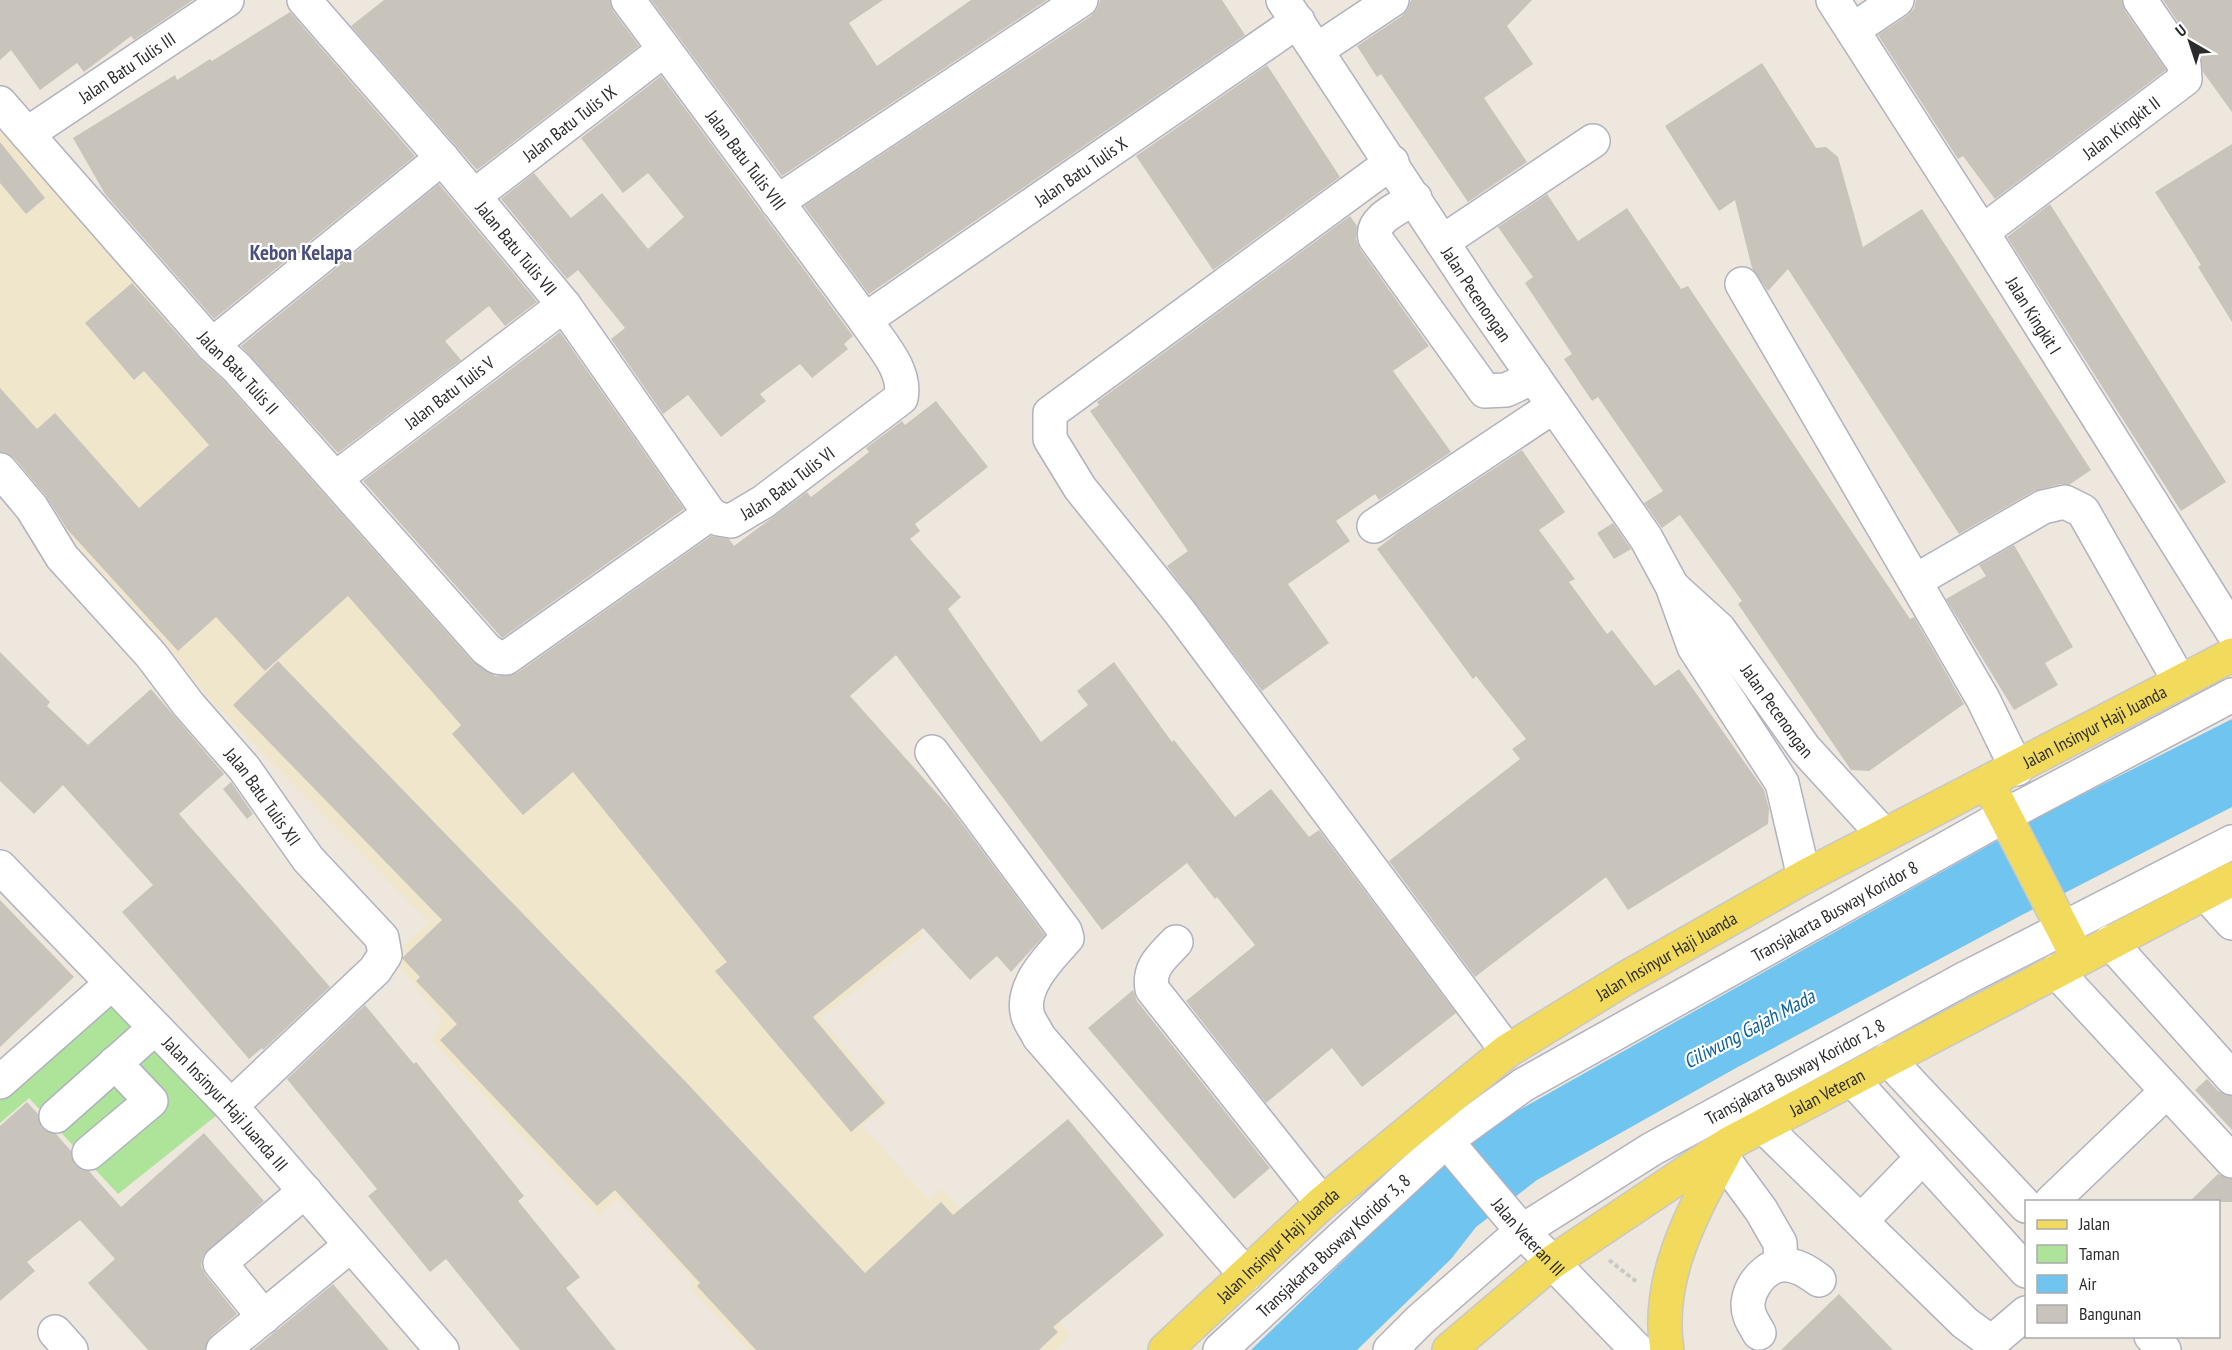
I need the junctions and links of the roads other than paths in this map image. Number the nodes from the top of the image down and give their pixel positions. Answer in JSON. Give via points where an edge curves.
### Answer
{"nodes":[{"id":1,"x":227,"y":0,"type":"edge"},
{"id":2,"x":304,"y":0,"type":"edge"},
{"id":3,"x":628,"y":0,"type":"edge"},
{"id":4,"x":1081,"y":0,"type":"edge"},
{"id":5,"x":1392,"y":0,"type":"edge"},
{"id":6,"x":1833,"y":0,"type":"edge"},
{"id":7,"x":1897,"y":0,"type":"edge"},
{"id":8,"x":2140,"y":0,"type":"edge"},
{"id":9,"x":1291,"y":11,"type":"edge"},
{"id":10,"x":1854,"y":29,"type":"junction"},
{"id":11,"x":664,"y":50,"type":"junction"},
{"id":12,"x":1317,"y":50,"type":"junction"},
{"id":13,"x":0,"y":103,"type":"edge"},
{"id":14,"x":27,"y":134,"type":"junction"},
{"id":15,"x":1593,"y":141,"type":"dead end"},
{"id":16,"x":442,"y":158,"type":"junction"},
{"id":17,"x":1392,"y":162,"type":"junction"},
{"id":18,"x":1361,"y":185,"type":"junction"},
{"id":19,"x":474,"y":196,"type":"junction"},
{"id":20,"x":1414,"y":198,"type":"junction"},
{"id":21,"x":777,"y":202,"type":"junction"},
{"id":22,"x":1384,"y":219,"type":"junction"},
{"id":23,"x":1982,"y":232,"type":"junction"},
{"id":24,"x":1442,"y":242,"type":"junction"},
{"id":25,"x":1742,"y":284,"type":"dead end"},
{"id":26,"x":564,"y":305,"type":"junction"},
{"id":27,"x":865,"y":320,"type":"junction"},
{"id":28,"x":212,"y":345,"type":"junction"},
{"id":29,"x":1534,"y":377,"type":"junction"},
{"id":30,"x":1554,"y":406,"type":"junction"},
{"id":31,"x":0,"y":470,"type":"edge"},
{"id":32,"x":336,"y":478,"type":"junction"},
{"id":33,"x":710,"y":514,"type":"junction"},
{"id":34,"x":1374,"y":526,"type":"dead end"},
{"id":35,"x":1915,"y":581,"type":"junction"},
{"id":36,"x":1672,"y":586,"type":"junction"},
{"id":37,"x":2232,"y":631,"type":"edge"},
{"id":38,"x":479,"y":640,"type":"joint"},
{"id":39,"x":2232,"y":655,"type":"edge"},
{"id":40,"x":2180,"y":682,"type":"junction"},
{"id":41,"x":2232,"y":695,"type":"edge"},
{"id":42,"x":932,"y":752,"type":"dead end"},
{"id":43,"x":2017,"y":769,"type":"junction"},
{"id":44,"x":1988,"y":783,"type":"junction"},
{"id":45,"x":2008,"y":821,"type":"junction"},
{"id":46,"x":1884,"y":835,"type":"junction"},
{"id":47,"x":2232,"y":842,"type":"edge"},
{"id":48,"x":0,"y":867,"type":"edge"},
{"id":49,"x":1804,"y":877,"type":"junction"},
{"id":50,"x":2218,"y":886,"type":"edge"},
{"id":51,"x":2058,"y":917,"type":"junction"},
{"id":52,"x":2232,"y":923,"type":"edge"},
{"id":53,"x":1176,"y":942,"type":"dead end"},
{"id":54,"x":2110,"y":942,"type":"junction"},
{"id":55,"x":2067,"y":965,"type":"junction"},
{"id":56,"x":111,"y":984,"type":"junction"},
{"id":57,"x":155,"y":1028,"type":"junction"},
{"id":58,"x":1507,"y":1051,"type":"junction"},
{"id":59,"x":1888,"y":1059,"type":"junction"},
{"id":60,"x":115,"y":1063,"type":"junction"},
{"id":61,"x":2230,"y":1072,"type":"edge"},
{"id":62,"x":1852,"y":1079,"type":"junction"},
{"id":63,"x":0,"y":1082,"type":"edge"},
{"id":64,"x":2167,"y":1091,"type":"junction"},
{"id":65,"x":231,"y":1106,"type":"junction"},
{"id":66,"x":56,"y":1116,"type":"dead end"},
{"id":67,"x":1763,"y":1126,"type":"junction"},
{"id":68,"x":1442,"y":1136,"type":"junction"},
{"id":69,"x":1726,"y":1150,"type":"junction"},
{"id":70,"x":89,"y":1154,"type":"dead end"},
{"id":71,"x":1922,"y":1158,"type":"junction"},
{"id":72,"x":2232,"y":1161,"type":"edge"},
{"id":73,"x":304,"y":1191,"type":"junction"},
{"id":74,"x":2053,"y":1200,"type":"edge"},
{"id":75,"x":1322,"y":1203,"type":"junction"},
{"id":76,"x":2025,"y":1205,"type":"edge"},
{"id":77,"x":1862,"y":1221,"type":"junction"},
{"id":78,"x":1518,"y":1226,"type":"junction"},
{"id":79,"x":351,"y":1245,"type":"junction"},
{"id":80,"x":1551,"y":1263,"type":"junction"},
{"id":81,"x":1780,"y":1265,"type":"junction"},
{"id":82,"x":2025,"y":1270,"type":"edge"},
{"id":83,"x":1246,"y":1275,"type":"junction"},
{"id":84,"x":1819,"y":1280,"type":"dead end"},
{"id":85,"x":2025,"y":1314,"type":"edge"},
{"id":86,"x":264,"y":1317,"type":"junction"},
{"id":87,"x":1759,"y":1333,"type":"dead end"},
{"id":88,"x":2153,"y":1338,"type":"edge"},
{"id":89,"x":433,"y":1347,"type":"edge"},
{"id":90,"x":222,"y":1350,"type":"edge"},
{"id":91,"x":1165,"y":1350,"type":"edge"},
{"id":92,"x":1220,"y":1350,"type":"edge"},
{"id":93,"x":1390,"y":1350,"type":"edge"},
{"id":94,"x":1449,"y":1350,"type":"edge"},
{"id":95,"x":1637,"y":1350,"type":"edge"},
{"id":96,"x":1667,"y":1350,"type":"edge"},
{"id":97,"x":2164,"y":1350,"type":"edge"}],
"edges":[{"from":1,"to":14,"type":"street","name":"Jalan Batu Tulis III"},
{"from":2,"to":16,"type":"street","name":"Jalan Batu Tulis VII"},
{"from":3,"to":11,"type":"street","name":"Jalan Batu Tulis VIII"},
{"from":4,"to":21,"type":"street"},
{"from":5,"to":12,"type":"street"},
{"from":6,"to":10,"type":"street","name":"Jalan Kingkit I"},
{"from":7,"to":10,"type":"street"},
{"from":8,"to":23,"type":"street","name":"Jalan Kingkit II","via":[[2184,64],[2185,79]]},
{"from":9,"to":12,"type":"street","name":"Jalan Pecenongan"},
{"from":9,"to":27,"type":"street","name":"Jalan Batu Tulis X"},
{"from":10,"to":23,"type":"street","name":"Jalan Kingkit I"},
{"from":11,"to":19,"type":"street","name":"Jalan Batu Tulis IX"},
{"from":11,"to":21,"type":"street","name":"Jalan Batu Tulis VIII"},
{"from":12,"to":17,"type":"street","name":"Jalan Pecenongan"},
{"from":13,"to":14,"type":"street","name":"Jalan Batu Tulis II"},
{"from":14,"to":28,"type":"street","name":"Jalan Batu Tulis II"},
{"from":15,"to":24,"type":"street"},
{"from":16,"to":19,"type":"street","name":"Jalan Batu Tulis VII"},
{"from":16,"to":28,"type":"street"},
{"from":17,"to":18,"type":"street"},
{"from":17,"to":20,"type":"street","name":"Jalan Pecenongan"},
{"from":18,"to":22,"type":"street"},
{"from":18,"to":58,"type":"street","via":[[1050,413],[1050,439],[1080,488],[1179,611]]},
{"from":19,"to":26,"type":"street","name":"Jalan Batu Tulis VII"},
{"from":20,"to":22,"type":"street"},
{"from":20,"to":24,"type":"street","name":"Jalan Pecenongan"},
{"from":21,"to":27,"type":"street","name":"Jalan Batu Tulis VIII"},
{"from":22,"to":29,"type":"street","via":[[1374,228],[1375,238],[1485,391],[1506,390]]},
{"from":23,"to":37,"type":"street","name":"Jalan Kingkit I"},
{"from":24,"to":29,"type":"street","name":"Jalan Pecenongan"},
{"from":25,"to":35,"type":"street"},
{"from":26,"to":32,"type":"street","name":"Jalan Batu Tulis V"},
{"from":26,"to":33,"type":"street","name":"Jalan Batu Tulis VII"},
{"from":27,"to":33,"type":"street","name":"Jalan Batu Tulis VI","via":[[897,368],[903,386],[901,398],[763,502],[731,520]]},
{"from":28,"to":32,"type":"street","name":"Jalan Batu Tulis II"},
{"from":29,"to":30,"type":"street","name":"Jalan Pecenongan"},
{"from":30,"to":34,"type":"street"},
{"from":30,"to":36,"type":"street","name":"Jalan Pecenongan","via":[[1646,538]]},
{"from":31,"to":65,"type":"street","name":"Jalan Batu Tulis XII","via":[[32,508],[63,557],[151,655],[244,768],[308,859],[357,909],[385,946],[385,955],[375,970]]},
{"from":32,"to":38,"type":"street","name":"Jalan Batu Tulis II"},
{"from":33,"to":38,"type":"street","name":"Jalan Batu Tulis VI","via":[[506,658],[497,657]]},
{"from":35,"to":40,"type":"street","via":[[2043,507],[2065,502],[2083,511]]},
{"from":35,"to":43,"type":"street","via":[[1983,699]]},
{"from":36,"to":46,"type":"street","name":"Jalan Pecenongan","via":[[1719,629],[1805,749]]},
{"from":36,"to":49,"type":"street","name":"Jalan Pecenongan","via":[[1694,647],[1782,783]]},
{"from":39,"to":40,"type":"main road","name":"Jalan Insinyur Haji Juanda"},
{"from":40,"to":43,"type":"main road","name":"Jalan Insinyur Haji Juanda"},
{"from":41,"to":45,"type":"street","name":"Transjakarta Busway Koridor 8"},
{"from":42,"to":83,"type":"street","via":[[1065,931],[1067,938],[1041,968],[1027,995],[1027,1015],[1039,1037]]},
{"from":43,"to":44,"type":"main road","name":"Jalan Insinyur Haji Juanda"},
{"from":44,"to":45,"type":"main road"},
{"from":44,"to":46,"type":"main road","name":"Jalan Insinyur Haji Juanda"},
{"from":45,"to":51,"type":"main road"},
{"from":45,"to":68,"type":"street","name":"Transjakarta Busway Koridor 8","via":[[1533,1079]]},
{"from":46,"to":49,"type":"main road","name":"Jalan Insinyur Haji Juanda"},
{"from":47,"to":51,"type":"street","name":"Transjakarta Busway Koridor 2, 8"},
{"from":48,"to":56,"type":"street","name":"Jalan Insinyur Haji Juanda III"},
{"from":49,"to":58,"type":"main road","name":"Jalan Insinyur Haji Juanda"},
{"from":50,"to":52,"type":"street"},
{"from":50,"to":54,"type":"main road","name":"Jalan Veteran"},
{"from":51,"to":55,"type":"main road"},
{"from":51,"to":78,"type":"street","name":"Transjakarta Busway Koridor 2, 8"},
{"from":53,"to":75,"type":"street","via":[[1153,966],[1149,976],[1152,989]]},
{"from":54,"to":55,"type":"main road","name":"Jalan Veteran"},
{"from":54,"to":61,"type":"street"},
{"from":55,"to":59,"type":"main road","name":"Jalan Veteran"},
{"from":55,"to":64,"type":"street"},
{"from":56,"to":57,"type":"street","name":"Jalan Insinyur Haji Juanda III"},
{"from":56,"to":63,"type":"street"},
{"from":57,"to":60,"type":"street"},
{"from":57,"to":65,"type":"street","name":"Jalan Insinyur Haji Juanda III"},
{"from":58,"to":68,"type":"main road","name":"Jalan Insinyur Haji Juanda"},
{"from":59,"to":62,"type":"main road","name":"Jalan Veteran"},
{"from":59,"to":76,"type":"street"},
{"from":60,"to":66,"type":"street"},
{"from":60,"to":70,"type":"street","via":[[151,1101]]},
{"from":62,"to":67,"type":"main road","name":"Jalan Veteran"},
{"from":62,"to":71,"type":"street"},
{"from":64,"to":72,"type":"street"},
{"from":64,"to":74,"type":"street"},
{"from":65,"to":73,"type":"street","name":"Jalan Insinyur Haji Juanda III"},
{"from":67,"to":69,"type":"main road","name":"Jalan Veteran"},
{"from":67,"to":77,"type":"street"},
{"from":68,"to":75,"type":"main road","name":"Jalan Insinyur Haji Juanda"},
{"from":68,"to":78,"type":"street","name":"Jalan Veteran III"},
{"from":68,"to":92,"type":"street","name":"Transjakarta Busway Koridor 3, 8"},
{"from":69,"to":80,"type":"main road","name":"Jalan Veteran"},
{"from":69,"to":81,"type":"street","via":[[1780,1243]]},
{"from":69,"to":96,"type":"main road","via":[[1687,1226],[1668,1288]]},
{"from":71,"to":77,"type":"street"},
{"from":71,"to":82,"type":"street"},
{"from":73,"to":79,"type":"street","name":"Jalan Insinyur Haji Juanda III"},
{"from":73,"to":86,"type":"street","via":[[220,1263]]},
{"from":75,"to":83,"type":"main road","name":"Jalan Insinyur Haji Juanda"},
{"from":77,"to":85,"type":"street","via":[[1965,1323],[1987,1339],[1999,1336]]},
{"from":78,"to":80,"type":"street","name":"Jalan Veteran III"},
{"from":78,"to":93,"type":"street","name":"Transjakarta Busway Koridor 2, 8"},
{"from":79,"to":86,"type":"street"},
{"from":79,"to":89,"type":"street","name":"Jalan Insinyur Haji Juanda III"},
{"from":80,"to":94,"type":"main road","name":"Jalan Veteran"},
{"from":80,"to":95,"type":"street","name":"Jalan Veteran III"},
{"from":81,"to":84,"type":"street","via":[[1802,1268]]},
{"from":81,"to":87,"type":"street","via":[[1762,1275],[1750,1293],[1749,1314]]},
{"from":83,"to":91,"type":"main road","name":"Jalan Insinyur Haji Juanda"},
{"from":86,"to":90,"type":"street"},
{"from":88,"to":97,"type":"street"}]}
